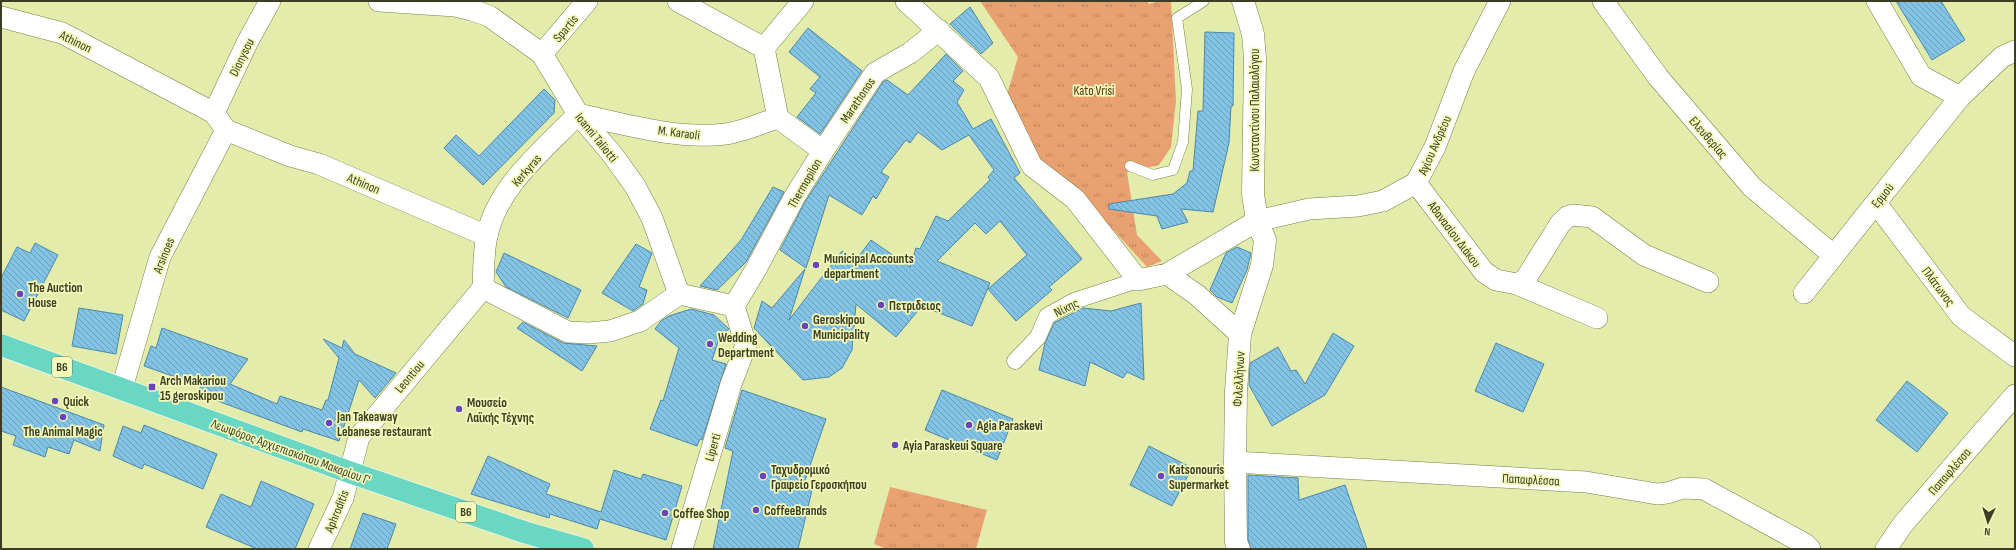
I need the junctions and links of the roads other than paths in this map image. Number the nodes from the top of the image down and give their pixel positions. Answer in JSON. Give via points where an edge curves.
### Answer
{"nodes":[{"id":1,"x":270,"y":1,"type":"edge"},
{"id":2,"x":379,"y":1,"type":"edge"},
{"id":3,"x":587,"y":1,"type":"edge"},
{"id":4,"x":678,"y":1,"type":"edge"},
{"id":5,"x":803,"y":1,"type":"edge"},
{"id":6,"x":906,"y":1,"type":"edge"},
{"id":7,"x":1204,"y":1,"type":"edge"},
{"id":8,"x":1243,"y":1,"type":"edge"},
{"id":9,"x":1500,"y":1,"type":"edge"},
{"id":10,"x":1603,"y":1,"type":"edge"},
{"id":11,"x":1877,"y":1,"type":"edge"},
{"id":12,"x":1,"y":17,"type":"edge"},
{"id":13,"x":939,"y":30,"type":"junction"},
{"id":14,"x":764,"y":48,"type":"junction"},
{"id":15,"x":2015,"y":51,"type":"edge"},
{"id":16,"x":542,"y":54,"type":"junction"},
{"id":17,"x":1960,"y":97,"type":"junction"},
{"id":18,"x":578,"y":114,"type":"junction"},
{"id":19,"x":778,"y":118,"type":"junction"},
{"id":20,"x":220,"y":121,"type":"junction"},
{"id":21,"x":823,"y":151,"type":"junction"},
{"id":22,"x":1130,"y":166,"type":"dead end"},
{"id":23,"x":1416,"y":183,"type":"junction"},
{"id":24,"x":1876,"y":204,"type":"junction"},
{"id":25,"x":1257,"y":221,"type":"junction"},
{"id":26,"x":487,"y":236,"type":"junction"},
{"id":27,"x":1833,"y":256,"type":"junction"},
{"id":28,"x":1167,"y":274,"type":"junction"},
{"id":29,"x":1138,"y":280,"type":"junction"},
{"id":30,"x":1708,"y":282,"type":"dead end"},
{"id":31,"x":1517,"y":284,"type":"junction"},
{"id":32,"x":483,"y":288,"type":"junction"},
{"id":33,"x":1804,"y":293,"type":"dead end"},
{"id":34,"x":679,"y":294,"type":"junction"},
{"id":35,"x":734,"y":306,"type":"junction"},
{"id":36,"x":1597,"y":318,"type":"dead end"},
{"id":37,"x":1240,"y":334,"type":"junction"},
{"id":38,"x":1,"y":345,"type":"edge"},
{"id":39,"x":2011,"y":345,"type":"edge"},
{"id":40,"x":1015,"y":361,"type":"dead end"},
{"id":41,"x":122,"y":388,"type":"junction"},
{"id":42,"x":2015,"y":395,"type":"edge"},
{"id":43,"x":1235,"y":462,"type":"junction"},
{"id":44,"x":349,"y":472,"type":"junction"},
{"id":45,"x":1238,"y":546,"type":"edge"},
{"id":46,"x":319,"y":549,"type":"edge"},
{"id":47,"x":584,"y":549,"type":"edge"},
{"id":48,"x":682,"y":549,"type":"edge"},
{"id":49,"x":1810,"y":549,"type":"edge"},
{"id":50,"x":1886,"y":549,"type":"edge"}],
"edges":[{"from":1,"to":20,"type":"street","name":"Dionysou","via":[[247,43]]},
{"from":2,"to":16,"type":"street","name":"Ioanni Taliotti","via":[[455,6],[478,12],[489,16]]},
{"from":3,"to":16,"type":"street","name":"Spartis"},
{"from":4,"to":14,"type":"street"},
{"from":5,"to":14,"type":"street"},
{"from":6,"to":13,"type":"street"},
{"from":7,"to":22,"type":"lane","via":[[1177,18],[1187,89],[1183,142],[1173,170],[1153,175]]},
{"from":8,"to":25,"type":"street","name":"Κωνσταντίνου Παλαιολόγου","via":[[1253,34],[1255,59],[1252,194]]},
{"from":9,"to":23,"type":"street","name":"Αγίου Ανδρέου","via":[[1464,71],[1435,147]]},
{"from":10,"to":27,"type":"street","name":"Ελευθερίας","via":[[1658,77],[1752,187]]},
{"from":11,"to":17,"type":"street","via":[[1922,76]]},
{"from":12,"to":20,"type":"street","name":"Athinon","via":[[62,33]]},
{"from":13,"to":21,"type":"street","name":"Marathonos","via":[[910,53],[875,73]]},
{"from":13,"to":29,"type":"street","via":[[989,78],[1032,166],[1075,199]]},
{"from":14,"to":19,"type":"street"},
{"from":15,"to":17,"type":"street","name":"Ερμού","via":[[2002,58]]},
{"from":16,"to":18,"type":"street","name":"Ioanni Taliotti"},
{"from":17,"to":24,"type":"street","name":"Ερμού"},
{"from":18,"to":19,"type":"street","name":"M. Karaoli","via":[[660,130],[707,135],[726,134]]},
{"from":18,"to":26,"type":"street","name":"Kerkyras","via":[[527,166],[510,188],[496,210]]},
{"from":18,"to":34,"type":"street","name":"Ioanni Taliotti","via":[[635,186],[652,218]]},
{"from":19,"to":21,"type":"street","name":"Thermopilon"},
{"from":20,"to":26,"type":"street","name":"Athinon","via":[[290,156],[319,164]]},
{"from":20,"to":41,"type":"street","name":"Arsinoes","via":[[160,257]]},
{"from":21,"to":35,"type":"street","name":"Thermopilon"},
{"from":23,"to":25,"type":"street","name":"Αγίου Ανδρέου","via":[[1383,201],[1358,206],[1309,209]]},
{"from":23,"to":31,"type":"street","name":"Αθανασίου Διάκου","via":[[1484,272],[1496,280]]},
{"from":24,"to":27,"type":"street","name":"Ερμού"},
{"from":24,"to":39,"type":"street","name":"Πλάτωνος","via":[[1961,316]]},
{"from":25,"to":28,"type":"street","name":"Αγίου Ανδρέου"},
{"from":25,"to":37,"type":"street","name":"Φιλελλήνων","via":[[1265,240],[1264,256]]},
{"from":26,"to":32,"type":"street"},
{"from":27,"to":33,"type":"street","name":"Ερμού"},
{"from":28,"to":29,"type":"street","name":"Αγίου Ανδρέου"},
{"from":28,"to":37,"type":"street","via":[[1197,295]]},
{"from":29,"to":40,"type":"street","name":"Νίκης","via":[[1074,301],[1047,316],[1038,337]]},
{"from":30,"to":31,"type":"street","via":[[1644,255],[1592,217],[1582,215],[1566,218],[1560,224],[1525,280]]},
{"from":31,"to":36,"type":"street","name":"Αθανασίου Διάκου"},
{"from":32,"to":34,"type":"street","via":[[568,332],[589,333],[610,331],[640,321]]},
{"from":32,"to":44,"type":"street","name":"Leontiou","via":[[359,437]]},
{"from":34,"to":35,"type":"street"},
{"from":35,"to":48,"type":"street","name":"Liperti","via":[[746,345],[731,384]]},
{"from":37,"to":43,"type":"street","name":"Φιλελλήνων"},
{"from":38,"to":41,"type":"main road","name":"Λεωφόρος Αρχιεπισκόπου Μακαρίου Γ'","number":"B6"},
{"from":41,"to":44,"type":"main road","name":"Λεωφόρος Αρχιεπισκόπου Μακαρίου Γ'","number":"B6"},
{"from":42,"to":50,"type":"street","name":"Παπαφλέσσα","via":[[1903,524]]},
{"from":43,"to":45,"type":"street","name":"Φιλελλήνων"},
{"from":43,"to":49,"type":"street","name":"Παπαφλέσσα","via":[[1586,482],[1657,494],[1694,487],[1704,489]]},
{"from":44,"to":46,"type":"street","name":"Aphroditis","via":[[344,498]]},
{"from":44,"to":47,"type":"main road","name":"Λεωφόρος Αρχιεπισκόπου Μακαρίου Γ'","number":"B6","via":[[524,532]]}]}
